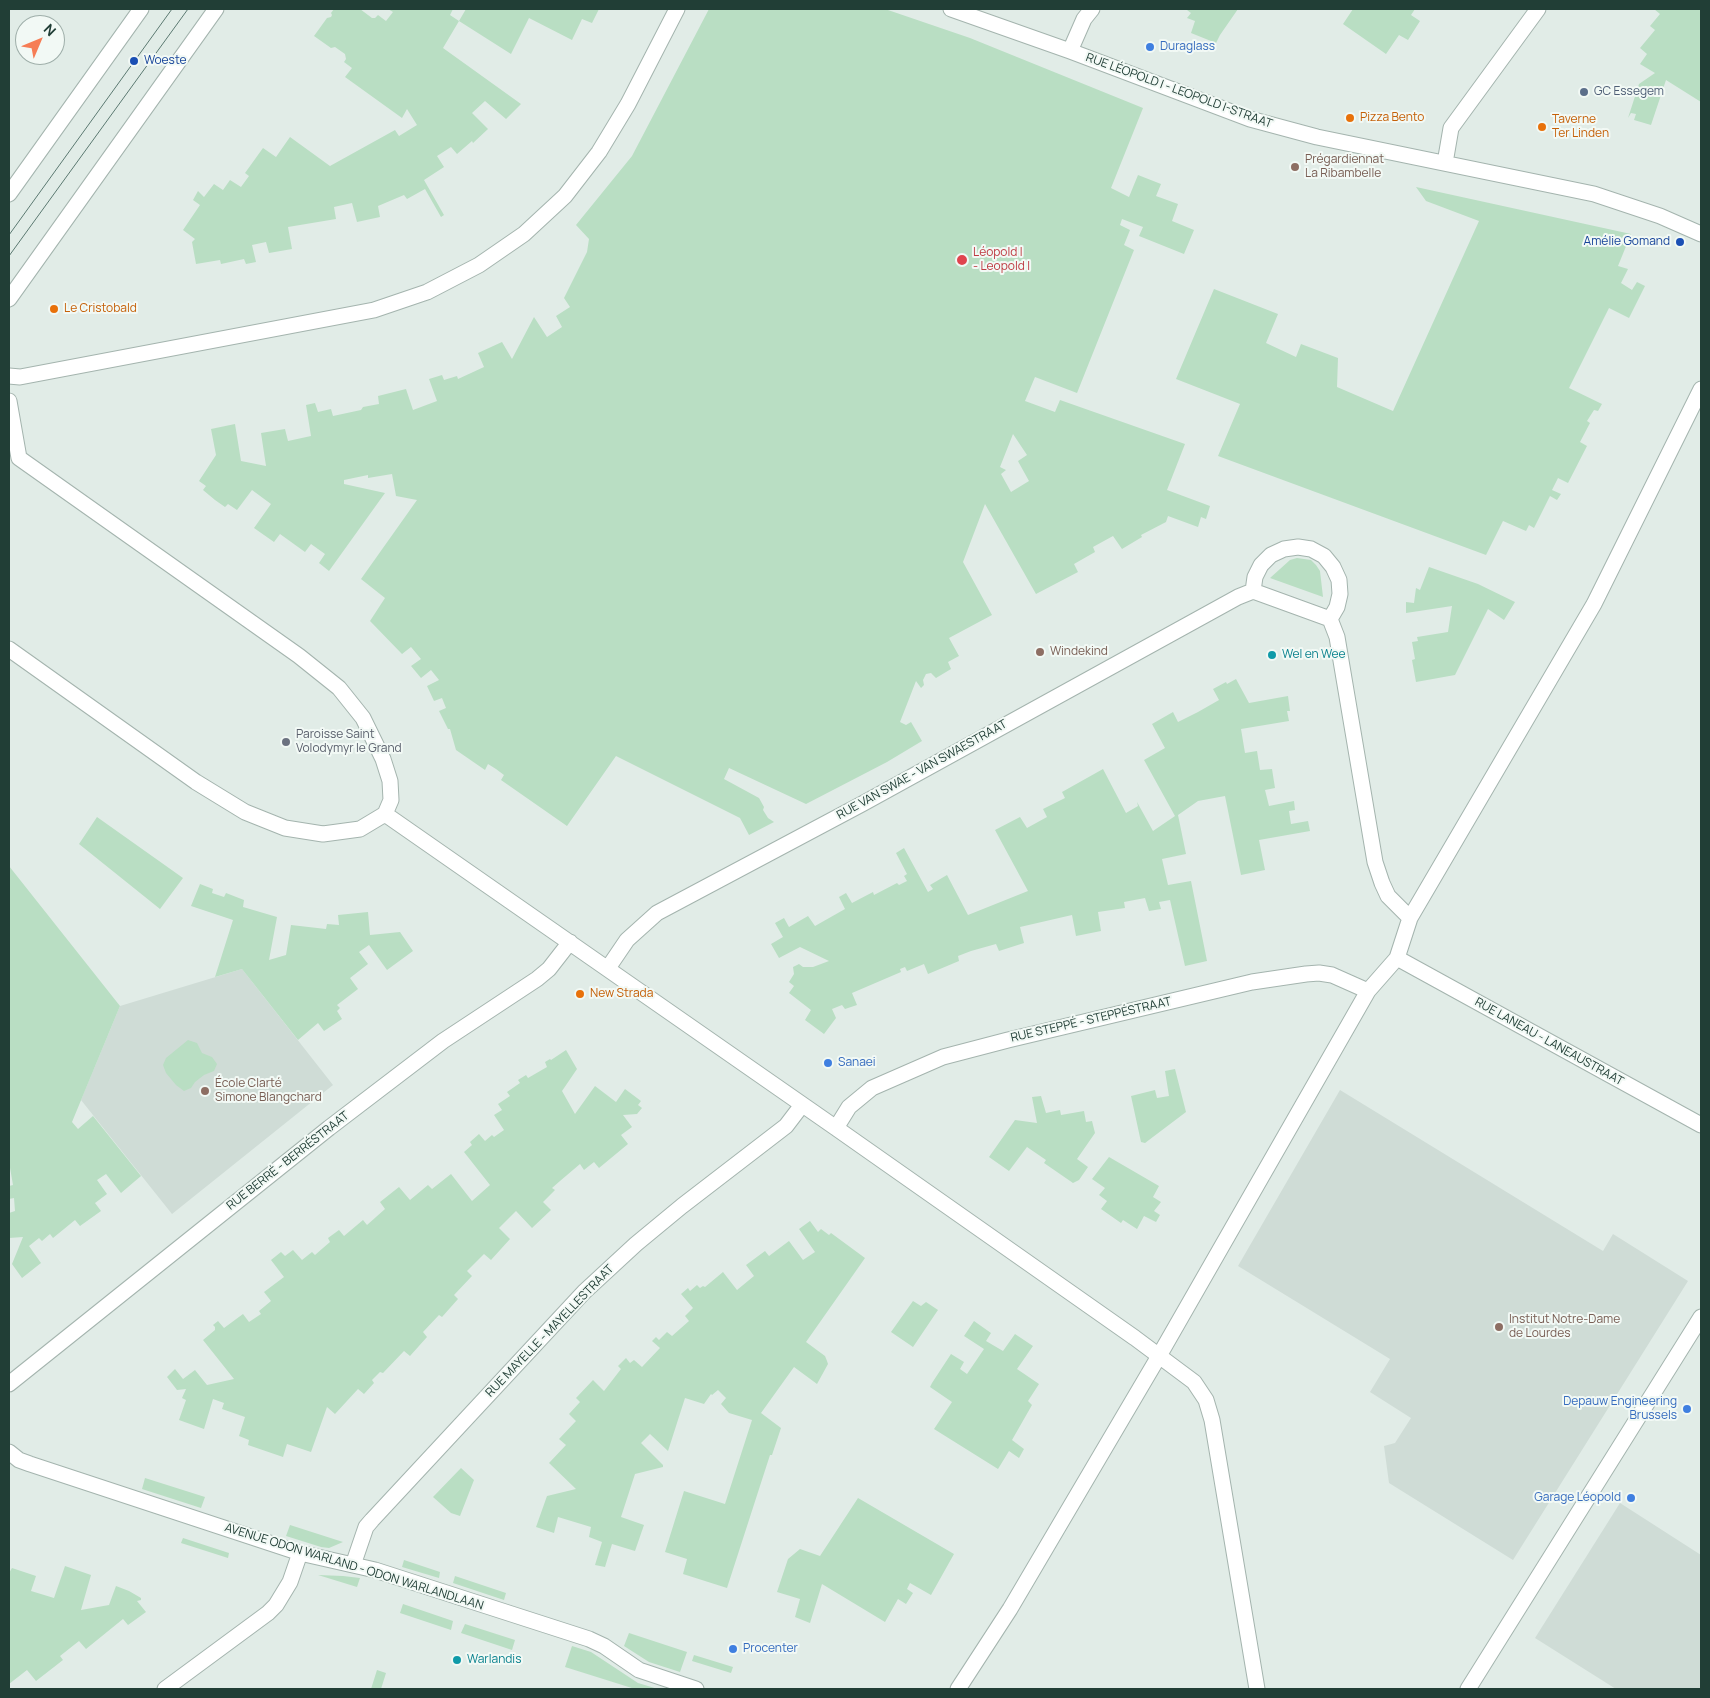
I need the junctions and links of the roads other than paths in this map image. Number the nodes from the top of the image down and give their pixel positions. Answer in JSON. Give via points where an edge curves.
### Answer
{"nodes":[{"id":1,"x":141,"y":9,"type":"edge"},
{"id":2,"x":216,"y":9,"type":"edge"},
{"id":3,"x":676,"y":9,"type":"edge"},
{"id":4,"x":951,"y":9,"type":"edge"},
{"id":5,"x":1092,"y":9,"type":"edge"},
{"id":6,"x":1538,"y":9,"type":"edge"},
{"id":7,"x":1070,"y":51,"type":"junction"},
{"id":8,"x":1445,"y":163,"type":"junction"},
{"id":9,"x":9,"y":194,"type":"edge"},
{"id":10,"x":1701,"y":234,"type":"edge"},
{"id":11,"x":9,"y":299,"type":"edge"},
{"id":12,"x":9,"y":376,"type":"edge"},
{"id":13,"x":1701,"y":389,"type":"edge"},
{"id":14,"x":9,"y":401,"type":"edge"},
{"id":15,"x":1253,"y":591,"type":"junction"},
{"id":16,"x":1330,"y":619,"type":"junction"},
{"id":17,"x":9,"y":649,"type":"edge"},
{"id":18,"x":385,"y":814,"type":"junction"},
{"id":19,"x":1410,"y":918,"type":"junction"},
{"id":20,"x":570,"y":942,"type":"junction"},
{"id":21,"x":1397,"y":958,"type":"junction"},
{"id":22,"x":608,"y":968,"type":"junction"},
{"id":23,"x":1368,"y":991,"type":"junction"},
{"id":24,"x":802,"y":1105,"type":"junction"},
{"id":25,"x":1701,"y":1125,"type":"edge"},
{"id":26,"x":836,"y":1128,"type":"junction"},
{"id":27,"x":1701,"y":1317,"type":"edge"},
{"id":28,"x":1159,"y":1356,"type":"junction"},
{"id":29,"x":9,"y":1384,"type":"edge"},
{"id":30,"x":9,"y":1452,"type":"edge"},
{"id":31,"x":300,"y":1553,"type":"junction"},
{"id":32,"x":353,"y":1565,"type":"junction"},
{"id":33,"x":165,"y":1689,"type":"edge"},
{"id":34,"x":696,"y":1689,"type":"edge"},
{"id":35,"x":958,"y":1689,"type":"edge"},
{"id":36,"x":1257,"y":1689,"type":"edge"},
{"id":37,"x":1468,"y":1689,"type":"edge"}],
"edges":[{"from":1,"to":9,"type":"street"},
{"from":2,"to":11,"type":"street"},
{"from":3,"to":12,"type":"street","via":[[624,112],[599,152],[564,196],[524,234],[479,266],[427,292],[374,310],[20,377]]},
{"from":4,"to":7,"type":"street","name":"RUE LÉOPOLD I - LEOPOLD I-STRAAT"},
{"from":5,"to":7,"type":"street"},
{"from":6,"to":8,"type":"street","via":[[1451,128]]},
{"from":7,"to":8,"type":"street","name":"RUE LÉOPOLD I - LEOPOLD I-STRAAT","via":[[1250,119],[1317,137]]},
{"from":8,"to":10,"type":"street","name":"RUE LÉOPOLD I - LEOPOLD I-STRAAT","via":[[1594,194],[1660,216]]},
{"from":13,"to":19,"type":"street","via":[[1594,604]]},
{"from":14,"to":18,"type":"street","via":[[19,458],[300,656],[338,688],[362,718],[382,759],[390,781],[391,800]]},
{"from":15,"to":16,"type":"street"},
{"from":15,"to":16,"type":"street","via":[[1261,565],[1271,555],[1284,549],[1311,549],[1324,556],[1339,580],[1337,607]]},
{"from":15,"to":22,"type":"street","name":"RUE VAN SWAE - VAN SWAESTRAAT","via":[[657,912],[627,940]]},
{"from":16,"to":19,"type":"street","via":[[1337,637],[1375,862],[1388,896]]},
{"from":17,"to":18,"type":"street","via":[[196,782],[245,812],[285,828],[323,834],[360,829]]},
{"from":18,"to":20,"type":"street"},
{"from":19,"to":21,"type":"street"},
{"from":20,"to":22,"type":"street"},
{"from":20,"to":29,"type":"street","name":"RUE BERRÉ - BERRÉSTRAAT","via":[[537,979],[443,1041],[329,1128]]},
{"from":21,"to":23,"type":"street"},
{"from":21,"to":25,"type":"street","name":"RUE LANEAU - LANEAUSTRAAT"},
{"from":22,"to":24,"type":"street"},
{"from":23,"to":26,"type":"street","name":"RUE STEPPÉ - STEPPÉSTRAAT","via":[[1332,975],[1306,974],[1252,982],[1008,1040],[943,1057],[872,1088],[849,1107]]},
{"from":23,"to":28,"type":"street"},
{"from":24,"to":26,"type":"street"},
{"from":24,"to":32,"type":"street","name":"RUE MAYELLE - MAYELLESTRAAT","via":[[786,1126],[642,1238],[584,1292],[366,1527]]},
{"from":26,"to":28,"type":"street"},
{"from":27,"to":37,"type":"street"},
{"from":28,"to":35,"type":"street","via":[[1002,1623]]},
{"from":28,"to":36,"type":"street","via":[[1194,1382],[1206,1400],[1212,1420]]},
{"from":30,"to":31,"type":"street","name":"AVENUE ODON WARLAND - ODON WARLANDLAAN","via":[[30,1464]]},
{"from":31,"to":32,"type":"street","name":"AVENUE ODON WARLAND - ODON WARLANDLAAN"},
{"from":31,"to":33,"type":"street","via":[[290,1582],[276,1604]]},
{"from":32,"to":34,"type":"street","name":"AVENUE ODON WARLAND - ODON WARLANDLAAN","via":[[589,1639],[639,1670]]}]}
